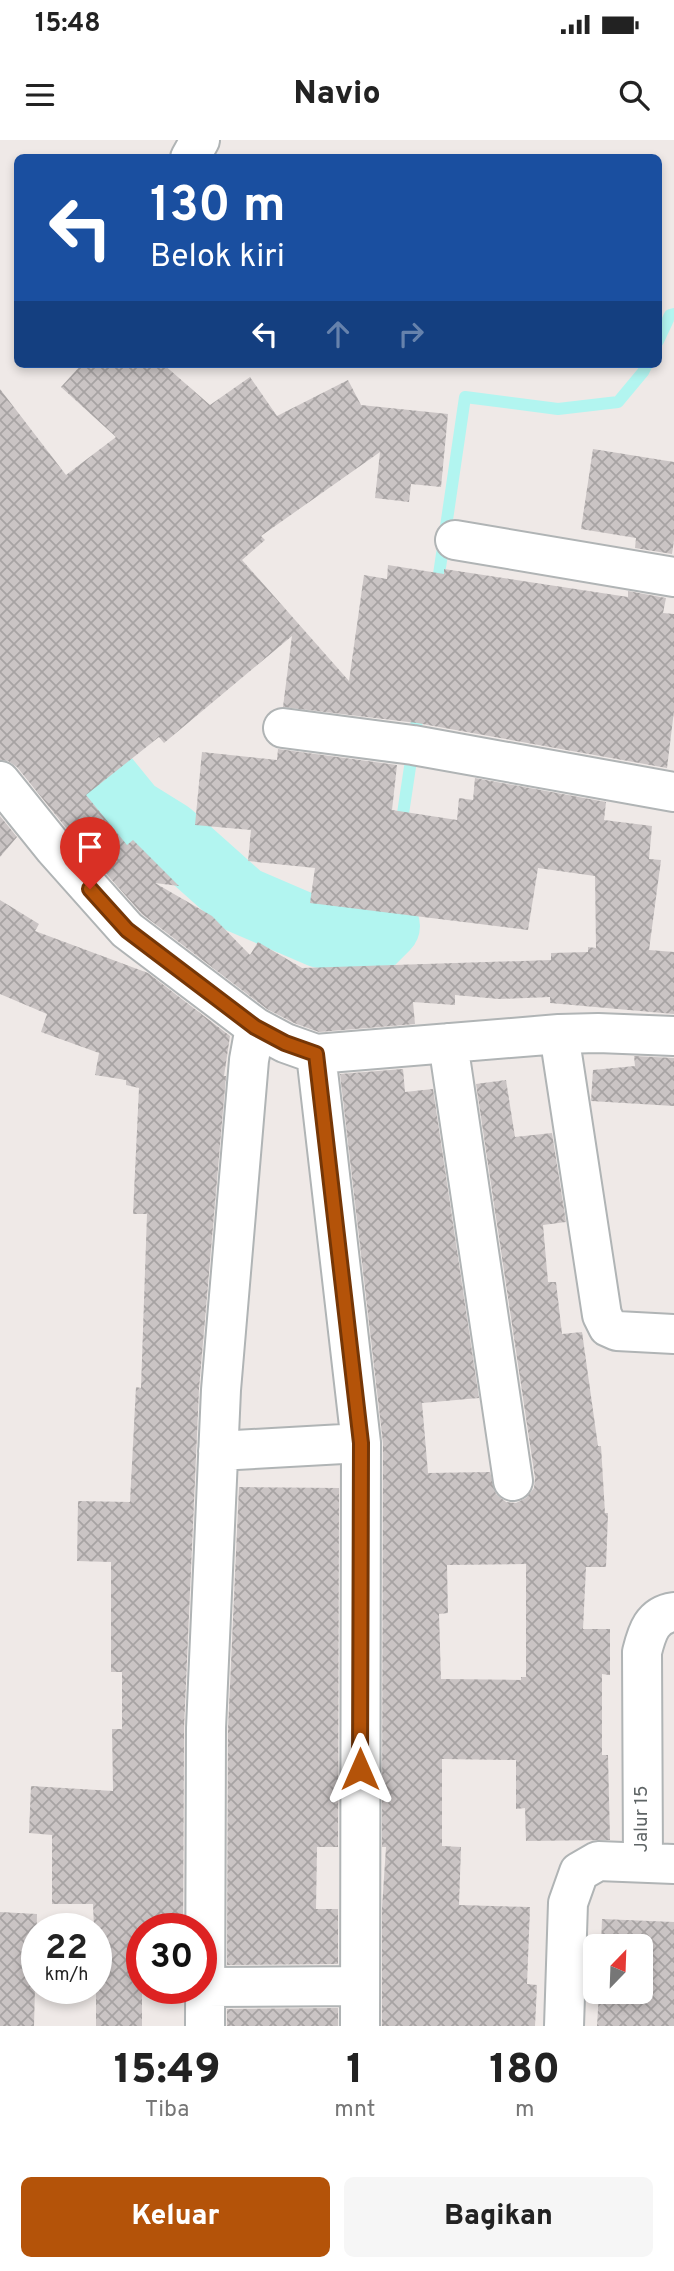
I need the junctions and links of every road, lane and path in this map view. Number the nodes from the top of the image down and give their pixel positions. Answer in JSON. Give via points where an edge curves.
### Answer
{"nodes":[{"id":1,"x":455,"y":540,"type":"dead end"},
{"id":2,"x":674,"y":577,"type":"edge"},
{"id":3,"x":283,"y":728,"type":"dead end"},
{"id":4,"x":0,"y":781,"type":"edge"},
{"id":5,"x":674,"y":792,"type":"edge"},
{"id":6,"x":559,"y":1034,"type":"junction"},
{"id":7,"x":674,"y":1036,"type":"edge"},
{"id":8,"x":448,"y":1043,"type":"junction"},
{"id":9,"x":276,"y":1046,"type":"junction"},
{"id":10,"x":674,"y":1334,"type":"edge"},
{"id":11,"x":361,"y":1443,"type":"junction"},
{"id":12,"x":218,"y":1451,"type":"junction"},
{"id":13,"x":513,"y":1481,"type":"dead end"},
{"id":14,"x":674,"y":1612,"type":"edge"},
{"id":15,"x":658,"y":1863,"type":"edge"},
{"id":16,"x":205,"y":1913,"type":"edge"},
{"id":17,"x":360,"y":1986,"type":"junction"},
{"id":18,"x":217,"y":1987,"type":"edge"},
{"id":19,"x":205,"y":2004,"type":"edge"},
{"id":20,"x":205,"y":2026,"type":"edge"},
{"id":21,"x":360,"y":2026,"type":"edge"},
{"id":22,"x":564,"y":2026,"type":"edge"}],
"edges":[{"from":1,"to":2,"type":"street"},
{"from":3,"to":5,"type":"street","via":[[413,745]]},
{"from":4,"to":9,"type":"street","via":[[127,930]]},
{"from":6,"to":7,"type":"street"},
{"from":6,"to":8,"type":"street"},
{"from":6,"to":10,"type":"street","via":[[601,1315],[608,1327],[617,1331]]},
{"from":8,"to":9,"type":"street"},
{"from":8,"to":13,"type":"street"},
{"from":9,"to":11,"type":"street"},
{"from":9,"to":12,"type":"street","via":[[221,1390]]},
{"from":11,"to":12,"type":"street"},
{"from":11,"to":17,"type":"street"},
{"from":12,"to":16,"type":"street","via":[[206,1728]]},
{"from":14,"to":15,"type":"street","name":"Jalur 15","via":[[663,1614],[647,1629],[642,1652]]},
{"from":15,"to":22,"type":"street","name":"Jalur 15","via":[[598,1861],[579,1872],[568,1903]]},
{"from":17,"to":18,"type":"street"},
{"from":17,"to":21,"type":"street"},
{"from":19,"to":20,"type":"street"}]}
